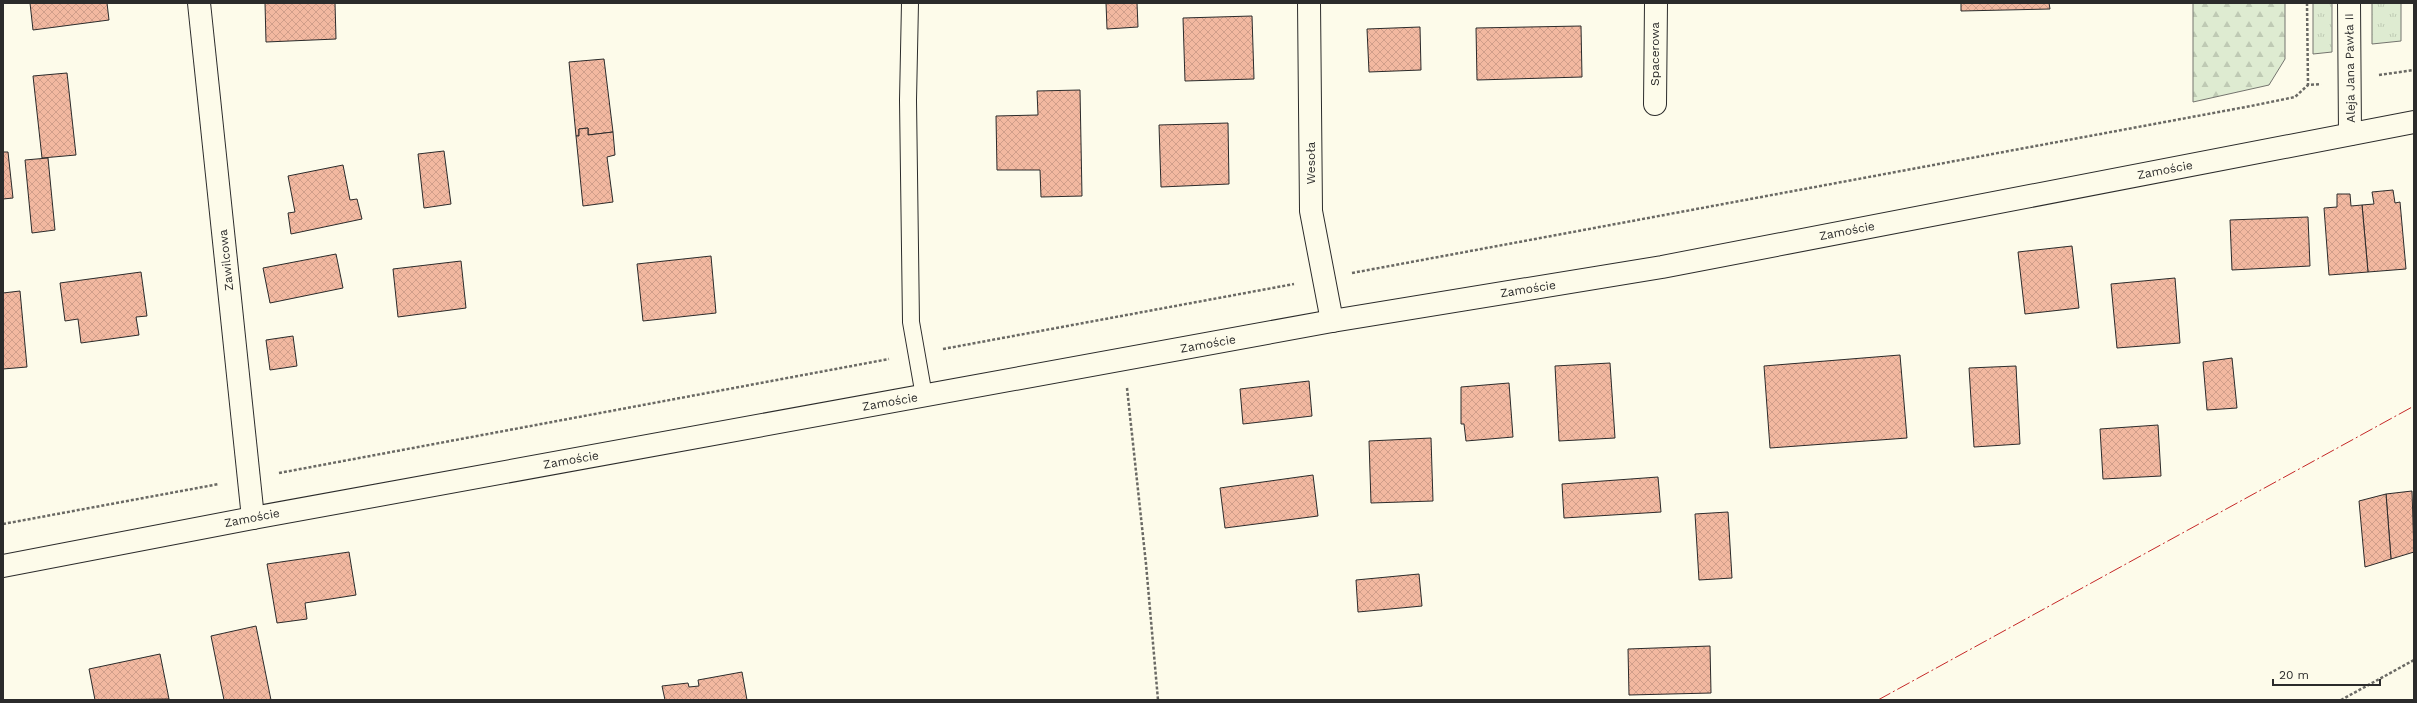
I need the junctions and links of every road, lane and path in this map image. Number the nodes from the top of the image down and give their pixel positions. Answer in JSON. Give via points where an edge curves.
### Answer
{"nodes":[{"id":1,"x":199,"y":3,"type":"edge"},
{"id":2,"x":910,"y":3,"type":"edge"},
{"id":3,"x":1309,"y":3,"type":"edge"},
{"id":4,"x":1656,"y":3,"type":"edge"},
{"id":5,"x":2307,"y":3,"type":"edge"},
{"id":6,"x":2349,"y":3,"type":"edge"},
{"id":7,"x":2414,"y":70,"type":"edge"},
{"id":8,"x":2374,"y":76,"type":"dead end"},
{"id":9,"x":1655,"y":104,"type":"dead end"},
{"id":10,"x":2414,"y":122,"type":"edge"},
{"id":11,"x":2350,"y":134,"type":"junction"},
{"id":12,"x":1347,"y":274,"type":"dead end"},
{"id":13,"x":1300,"y":283,"type":"dead end"},
{"id":14,"x":1332,"y":321,"type":"junction"},
{"id":15,"x":938,"y":350,"type":"dead end"},
{"id":16,"x":891,"y":359,"type":"dead end"},
{"id":17,"x":1124,"y":359,"type":"junction"},
{"id":18,"x":924,"y":396,"type":"junction"},
{"id":19,"x":278,"y":473,"type":"dead end"},
{"id":20,"x":223,"y":483,"type":"dead end"},
{"id":21,"x":253,"y":518,"type":"junction"},
{"id":22,"x":3,"y":524,"type":"edge"},
{"id":23,"x":3,"y":566,"type":"edge"},
{"id":24,"x":2414,"y":660,"type":"edge"},
{"id":25,"x":1158,"y":700,"type":"edge"},
{"id":26,"x":2341,"y":700,"type":"edge"}],
"edges":[{"from":1,"to":21,"type":"street","name":"Zawilcowa"},
{"from":2,"to":18,"type":"lane","via":[[908,100],[911,322]]},
{"from":3,"to":14,"type":"street","name":"Wesoła","via":[[1311,211]]},
{"from":4,"to":9,"type":"street","name":"Spacerowa"},
{"from":5,"to":12,"type":"path","via":[[2308,85],[2295,97]]},
{"from":6,"to":11,"type":"street","name":"Aleja Jana Pawła II"},
{"from":7,"to":8,"type":"path"},
{"from":10,"to":11,"type":"street","name":"Zamoście"},
{"from":11,"to":14,"type":"street","name":"Zamoście","via":[[1662,267]]},
{"from":13,"to":15,"type":"path"},
{"from":14,"to":17,"type":"street","name":"Zamoście"},
{"from":16,"to":19,"type":"path"},
{"from":17,"to":18,"type":"street","name":"Zamoście"},
{"from":17,"to":25,"type":"path"},
{"from":18,"to":21,"type":"street","name":"Zamoście"},
{"from":20,"to":22,"type":"path"},
{"from":21,"to":23,"type":"street","name":"Zamoście"},
{"from":24,"to":26,"type":"path"}]}
